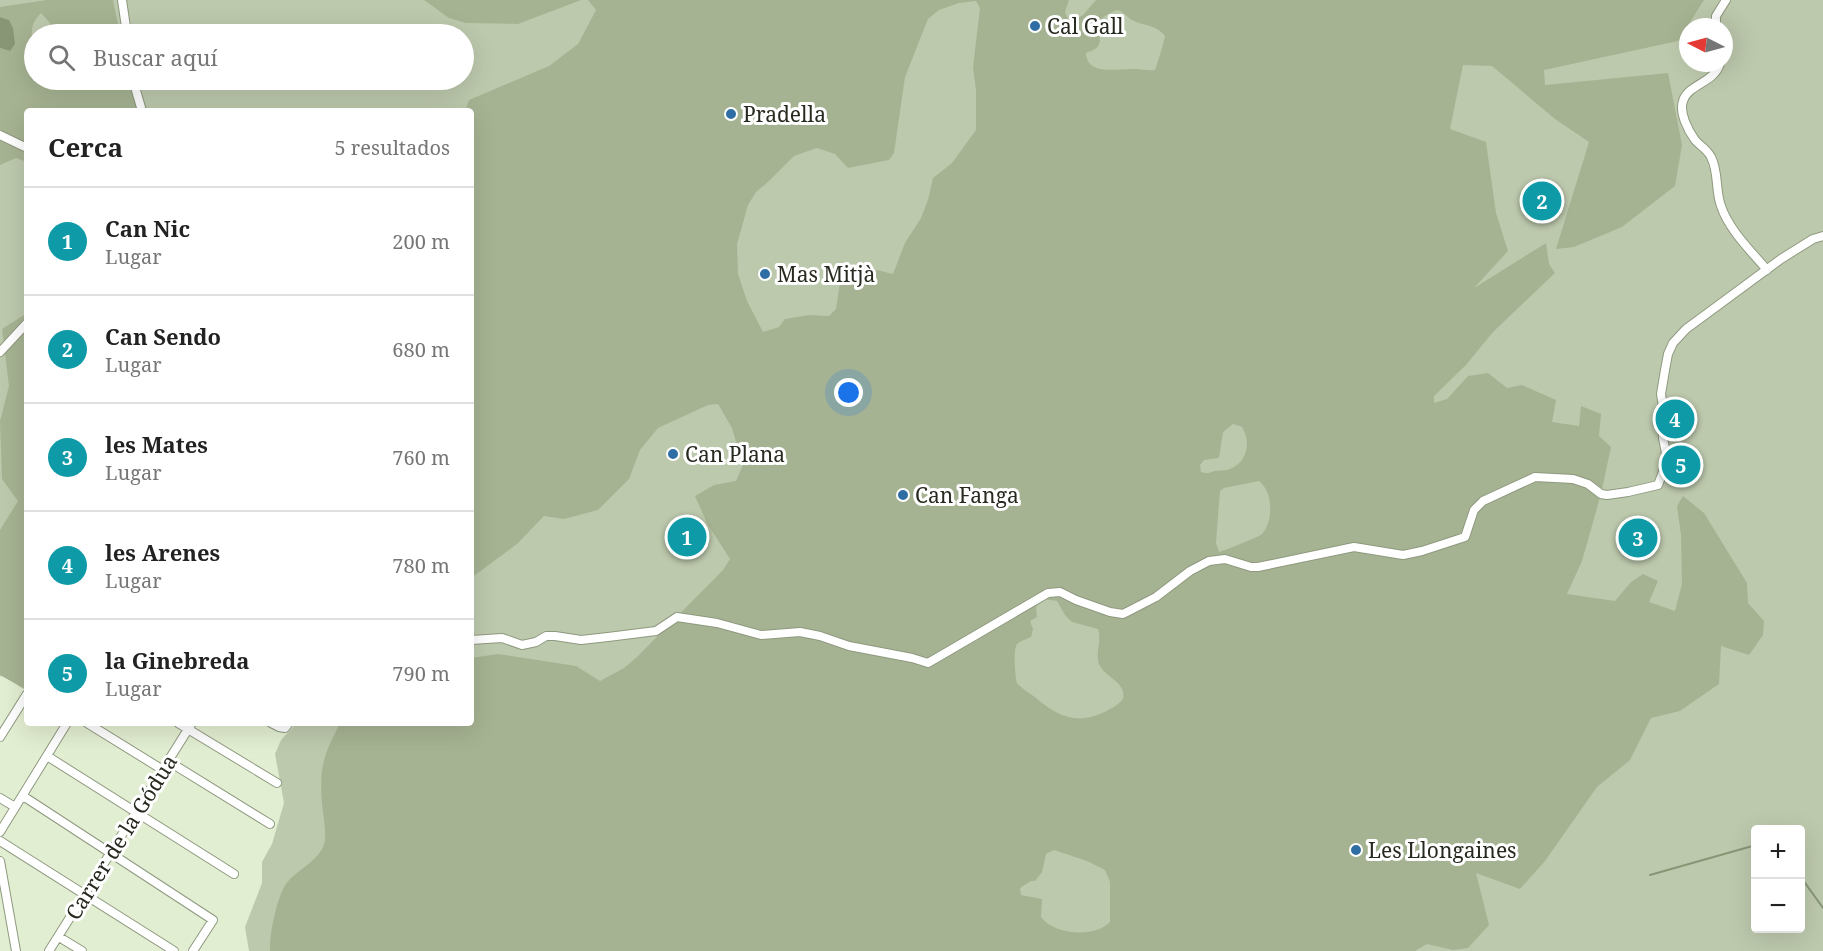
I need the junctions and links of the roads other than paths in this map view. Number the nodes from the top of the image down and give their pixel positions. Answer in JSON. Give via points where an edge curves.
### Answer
{"nodes":[{"id":1,"x":122,"y":0,"type":"edge"},
{"id":2,"x":1725,"y":0,"type":"edge"},
{"id":3,"x":1716,"y":18,"type":"edge"},
{"id":4,"x":126,"y":24,"type":"edge"},
{"id":5,"x":1716,"y":72,"type":"edge"},
{"id":6,"x":136,"y":90,"type":"edge"},
{"id":7,"x":140,"y":108,"type":"edge"},
{"id":8,"x":0,"y":135,"type":"edge"},
{"id":9,"x":24,"y":147,"type":"edge"},
{"id":10,"x":1823,"y":236,"type":"edge"},
{"id":11,"x":1767,"y":270,"type":"junction"},
{"id":12,"x":24,"y":326,"type":"edge"},
{"id":13,"x":0,"y":352,"type":"edge"},
{"id":14,"x":474,"y":640,"type":"edge"},
{"id":15,"x":24,"y":699,"type":"edge"},
{"id":16,"x":65,"y":726,"type":"edge"},
{"id":17,"x":92,"y":726,"type":"edge"},
{"id":18,"x":190,"y":726,"type":"edge"},
{"id":19,"x":0,"y":736,"type":"edge"},
{"id":20,"x":47,"y":756,"type":"junction"},
{"id":21,"x":168,"y":761,"type":"junction"},
{"id":22,"x":163,"y":770,"type":"junction"},
{"id":23,"x":277,"y":783,"type":"dead end"},
{"id":24,"x":22,"y":796,"type":"junction"},
{"id":25,"x":0,"y":798,"type":"edge"},
{"id":26,"x":15,"y":807,"type":"junction"},
{"id":27,"x":137,"y":812,"type":"junction"},
{"id":28,"x":270,"y":824,"type":"dead end"},
{"id":29,"x":0,"y":832,"type":"edge"},
{"id":30,"x":0,"y":841,"type":"edge"},
{"id":31,"x":110,"y":853,"type":"junction"},
{"id":32,"x":0,"y":861,"type":"edge"},
{"id":33,"x":234,"y":874,"type":"dead end"},
{"id":34,"x":84,"y":894,"type":"junction"},
{"id":35,"x":58,"y":937,"type":"junction"},
{"id":36,"x":16,"y":951,"type":"edge"},
{"id":37,"x":49,"y":951,"type":"edge"},
{"id":38,"x":82,"y":951,"type":"edge"},
{"id":39,"x":174,"y":951,"type":"edge"},
{"id":40,"x":193,"y":951,"type":"edge"}],
"edges":[{"from":1,"to":4,"type":"street"},
{"from":2,"to":3,"type":"street"},
{"from":5,"to":11,"type":"street","via":[[1688,93],[1682,110],[1694,138],[1712,159],[1724,214]]},
{"from":6,"to":7,"type":"street"},
{"from":8,"to":9,"type":"street"},
{"from":10,"to":11,"type":"street"},
{"from":11,"to":14,"type":"street","via":[[1686,329],[1673,343],[1661,394],[1664,469],[1658,485],[1649,488],[1607,495],[1573,478],[1535,477],[1483,501],[1474,510],[1465,537],[1439,546],[1403,555],[1354,547],[1258,567],[1225,559],[1209,561],[1123,614],[1060,592],[1048,593],[928,663],[800,632],[761,635],[677,617],[656,631],[608,637],[581,640],[546,636],[522,645],[502,638]]},
{"from":12,"to":13,"type":"street"},
{"from":15,"to":19,"type":"street"},
{"from":16,"to":20,"type":"street"},
{"from":17,"to":22,"type":"street"},
{"from":18,"to":21,"type":"street","name":"Carrer de la Gódua"},
{"from":18,"to":23,"type":"street"},
{"from":20,"to":24,"type":"street"},
{"from":20,"to":27,"type":"street"},
{"from":21,"to":22,"type":"street","name":"Carrer de la Gódua"},
{"from":21,"to":28,"type":"street"},
{"from":22,"to":27,"type":"street","name":"Carrer de la Gódua"},
{"from":24,"to":26,"type":"street"},
{"from":24,"to":31,"type":"street"},
{"from":25,"to":26,"type":"street"},
{"from":26,"to":29,"type":"street"},
{"from":27,"to":31,"type":"street","name":"Carrer de la Gódua"},
{"from":27,"to":33,"type":"street"},
{"from":30,"to":34,"type":"street"},
{"from":31,"to":34,"type":"street","name":"Carrer de la Gódua"},
{"from":31,"to":40,"type":"street","via":[[213,920]]},
{"from":32,"to":36,"type":"street"},
{"from":34,"to":35,"type":"street","name":"Carrer de la Gódua"},
{"from":34,"to":39,"type":"street"},
{"from":35,"to":37,"type":"street","name":"Carrer de la Gódua"},
{"from":35,"to":38,"type":"street"}]}
